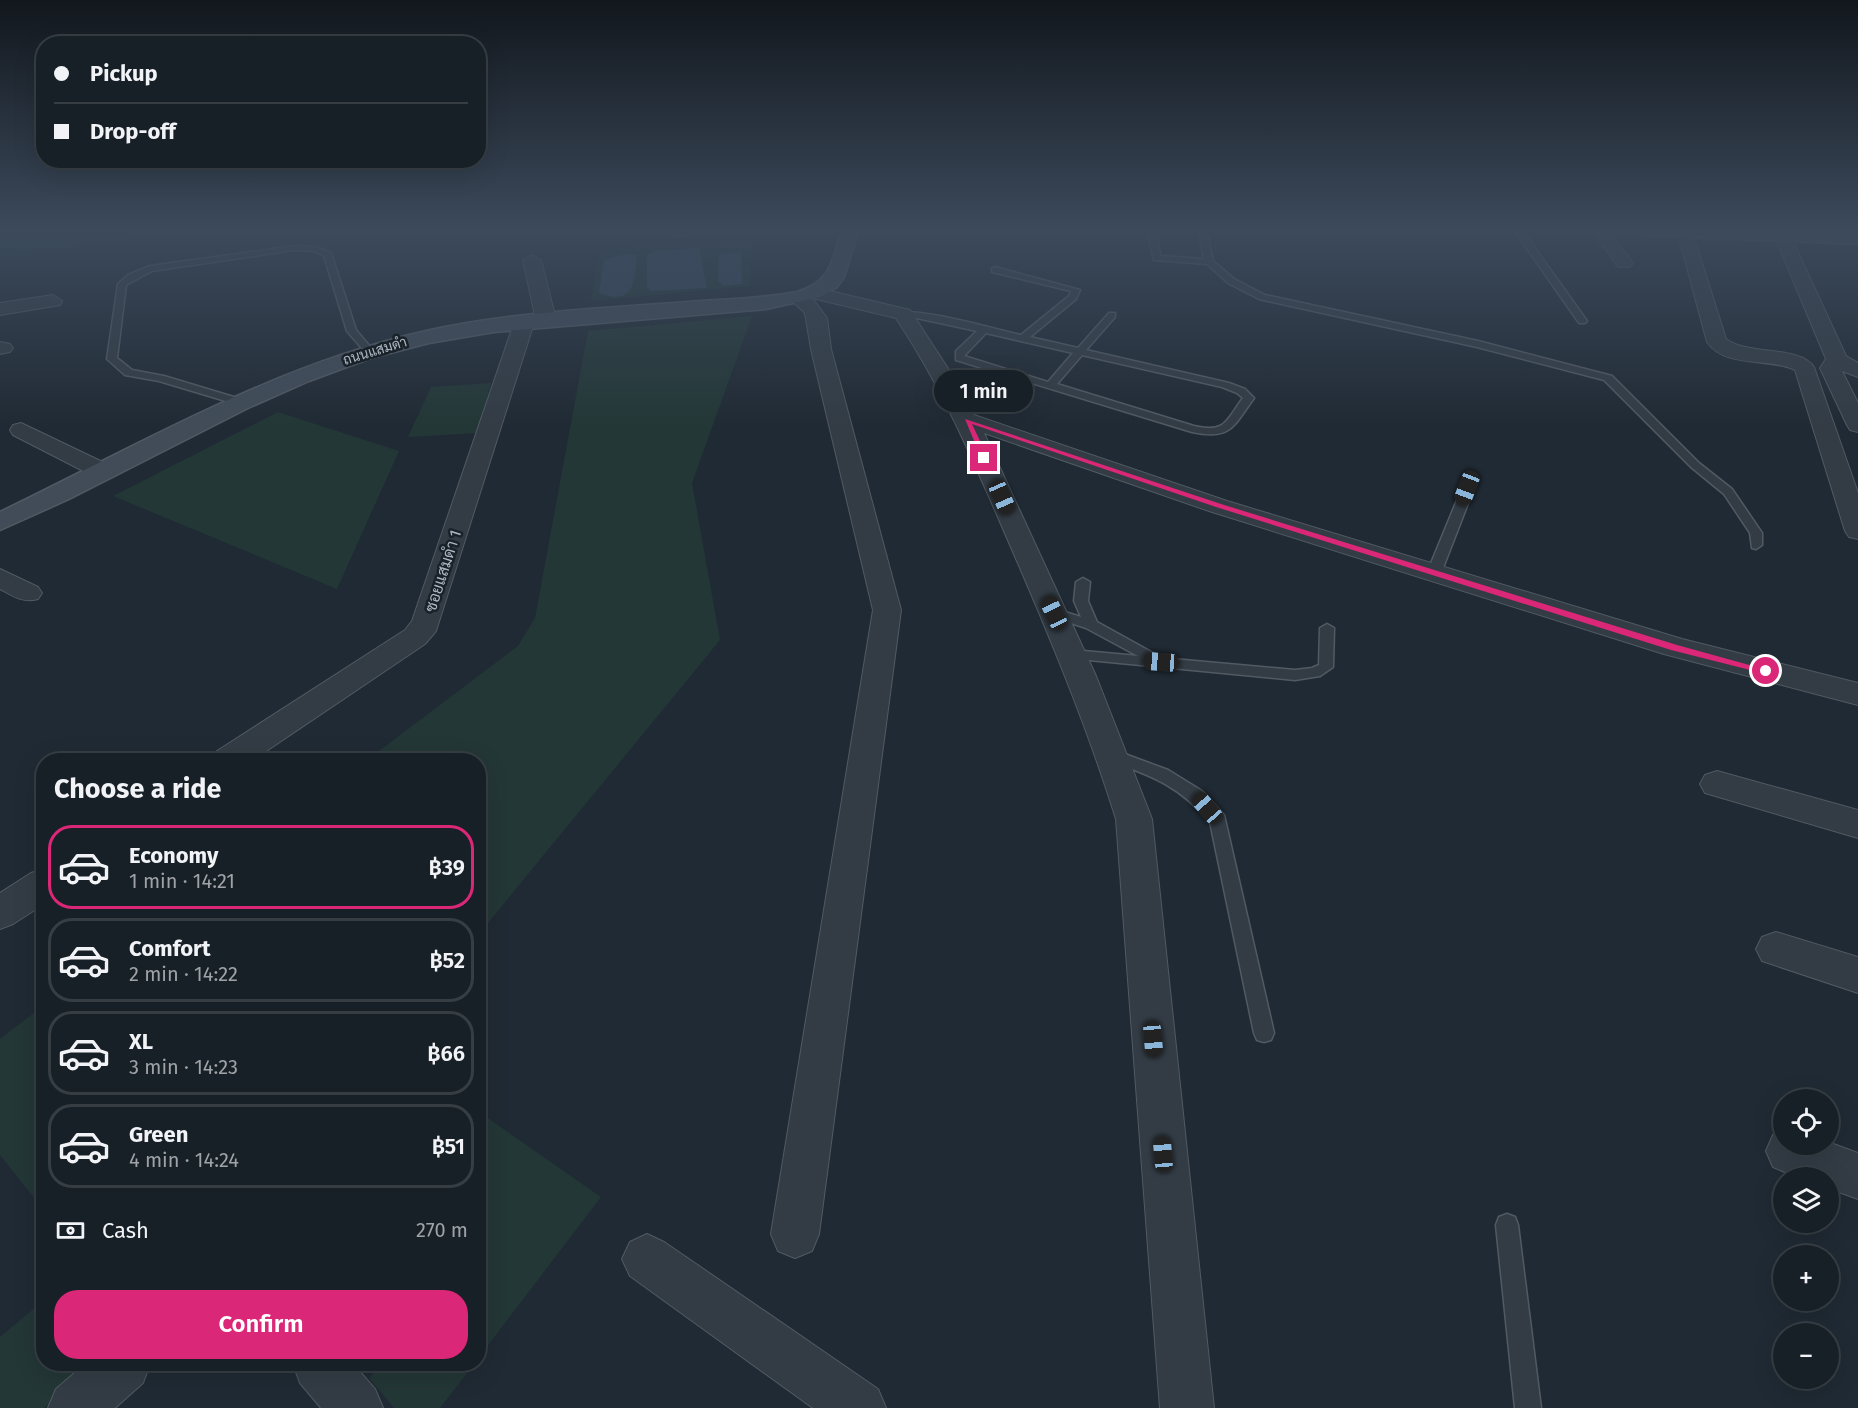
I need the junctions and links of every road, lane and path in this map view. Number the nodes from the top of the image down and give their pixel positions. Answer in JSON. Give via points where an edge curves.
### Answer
{"nodes":[{"id":1,"x":805,"y":295,"type":"edge"},
{"id":2,"x":120,"y":296,"type":"edge"},
{"id":3,"x":341,"y":296,"type":"edge"},
{"id":4,"x":534,"y":296,"type":"edge"},
{"id":5,"x":798,"y":296,"type":"edge"},
{"id":6,"x":809,"y":296,"type":"edge"},
{"id":7,"x":1074,"y":296,"type":"edge"},
{"id":8,"x":1259,"y":296,"type":"edge"},
{"id":9,"x":1564,"y":296,"type":"edge"},
{"id":10,"x":1699,"y":296,"type":"edge"},
{"id":11,"x":1809,"y":296,"type":"edge"},
{"id":12,"x":53,"y":301,"type":"dead end"},
{"id":13,"x":0,"y":309,"type":"edge"},
{"id":14,"x":903,"y":314,"type":"junction"},
{"id":15,"x":1112,"y":315,"type":"dead end"},
{"id":16,"x":1582,"y":321,"type":"dead end"},
{"id":17,"x":535,"y":322,"type":"junction"},
{"id":18,"x":985,"y":329,"type":"junction"},
{"id":19,"x":1023,"y":338,"type":"junction"},
{"id":20,"x":369,"y":351,"type":"junction"},
{"id":21,"x":1080,"y":352,"type":"junction"},
{"id":22,"x":1858,"y":371,"type":"edge"},
{"id":23,"x":1844,"y":375,"type":"edge"},
{"id":24,"x":1049,"y":387,"type":"junction"},
{"id":25,"x":243,"y":403,"type":"junction"},
{"id":26,"x":967,"y":420,"type":"junction"},
{"id":27,"x":1858,"y":424,"type":"edge"},
{"id":28,"x":21,"y":430,"type":"dead end"},
{"id":29,"x":104,"y":472,"type":"junction"},
{"id":30,"x":1467,"y":488,"type":"dead end"},
{"id":31,"x":0,"y":522,"type":"edge"},
{"id":32,"x":1858,"y":531,"type":"edge"},
{"id":33,"x":1756,"y":545,"type":"dead end"},
{"id":34,"x":1434,"y":573,"type":"junction"},
{"id":35,"x":0,"y":578,"type":"edge"},
{"id":36,"x":1083,"y":582,"type":"dead end"},
{"id":37,"x":28,"y":593,"type":"dead end"},
{"id":38,"x":1054,"y":613,"type":"junction"},
{"id":39,"x":1091,"y":625,"type":"junction"},
{"id":40,"x":1327,"y":628,"type":"dead end"},
{"id":41,"x":1073,"y":655,"type":"junction"},
{"id":42,"x":1161,"y":662,"type":"junction"},
{"id":43,"x":1858,"y":694,"type":"edge"},
{"id":44,"x":240,"y":753,"type":"edge"},
{"id":45,"x":1114,"y":756,"type":"junction"},
{"id":46,"x":1717,"y":784,"type":"dead end"},
{"id":47,"x":1858,"y":824,"type":"edge"},
{"id":48,"x":36,"y":889,"type":"edge"},
{"id":49,"x":0,"y":913,"type":"edge"},
{"id":50,"x":1776,"y":949,"type":"dead end"},
{"id":51,"x":1858,"y":975,"type":"edge"},
{"id":52,"x":1264,"y":1033,"type":"dead end"},
{"id":53,"x":1800,"y":1155,"type":"edge"},
{"id":54,"x":1858,"y":1176,"type":"edge"},
{"id":55,"x":1507,"y":1225,"type":"dead end"},
{"id":56,"x":795,"y":1234,"type":"dead end"},
{"id":57,"x":647,"y":1259,"type":"dead end"},
{"id":58,"x":116,"y":1371,"type":"edge"},
{"id":59,"x":326,"y":1371,"type":"edge"},
{"id":60,"x":75,"y":1408,"type":"edge"},
{"id":61,"x":356,"y":1408,"type":"edge"},
{"id":62,"x":859,"y":1408,"type":"edge"},
{"id":63,"x":1186,"y":1408,"type":"edge"},
{"id":64,"x":1528,"y":1408,"type":"edge"}],
"edges":[{"from":1,"to":56,"type":"street","via":[[817,313],[821,349],[887,610]]},
{"from":2,"to":25,"type":"lane","via":[[112,359],[129,373],[160,378]]},
{"from":3,"to":20,"type":"lane","via":[[352,331]]},
{"from":4,"to":17,"type":"street"},
{"from":5,"to":17,"type":"street","name":"ถนนแสมดำ"},
{"from":6,"to":14,"type":"street"},
{"from":7,"to":19,"type":"lane"},
{"from":8,"to":33,"type":"lane","via":[[1608,378],[1695,465],[1728,492],[1756,533]]},
{"from":9,"to":16,"type":"lane"},
{"from":10,"to":32,"type":"street","via":[[1717,342],[1733,352],[1786,359],[1804,367]]},
{"from":11,"to":23,"type":"street"},
{"from":12,"to":13,"type":"street"},
{"from":14,"to":18,"type":"lane"},
{"from":14,"to":26,"type":"street"},
{"from":15,"to":21,"type":"lane"},
{"from":17,"to":20,"type":"street","name":"ถนนแสมดำ","via":[[447,332]]},
{"from":17,"to":44,"type":"street","name":"ซอยแสมดำ 1","via":[[426,624],[415,637]]},
{"from":18,"to":19,"type":"lane"},
{"from":18,"to":24,"type":"lane","via":[[959,353],[959,358]]},
{"from":19,"to":21,"type":"lane"},
{"from":20,"to":25,"type":"street","name":"ถนนแสมดำ"},
{"from":21,"to":24,"type":"lane"},
{"from":21,"to":24,"type":"lane","via":[[1225,385],[1249,398],[1224,430],[1212,433]]},
{"from":22,"to":23,"type":"street"},
{"from":23,"to":27,"type":"street"},
{"from":25,"to":29,"type":"street","name":"ถนนแสมดำ"},
{"from":26,"to":34,"type":"street","via":[[1218,506]]},
{"from":26,"to":38,"type":"street"},
{"from":28,"to":29,"type":"street"},
{"from":29,"to":31,"type":"street","name":"ถนนแสมดำ"},
{"from":30,"to":34,"type":"lane"},
{"from":34,"to":43,"type":"street","via":[[1675,647]]},
{"from":35,"to":37,"type":"street"},
{"from":36,"to":39,"type":"lane","via":[[1081,601]]},
{"from":38,"to":39,"type":"lane"},
{"from":38,"to":41,"type":"street"},
{"from":39,"to":42,"type":"lane"},
{"from":40,"to":42,"type":"lane","via":[[1326,667],[1315,673],[1295,675]]},
{"from":41,"to":42,"type":"lane"},
{"from":41,"to":45,"type":"street"},
{"from":45,"to":52,"type":"lane","via":[[1162,774],[1196,795],[1218,820]]},
{"from":45,"to":63,"type":"street","via":[[1134,819]]},
{"from":46,"to":47,"type":"street"},
{"from":48,"to":49,"type":"street"},
{"from":50,"to":51,"type":"street"},
{"from":53,"to":54,"type":"street"},
{"from":55,"to":64,"type":"lane"},
{"from":57,"to":62,"type":"street"},
{"from":58,"to":60,"type":"street"},
{"from":59,"to":61,"type":"street"}]}
